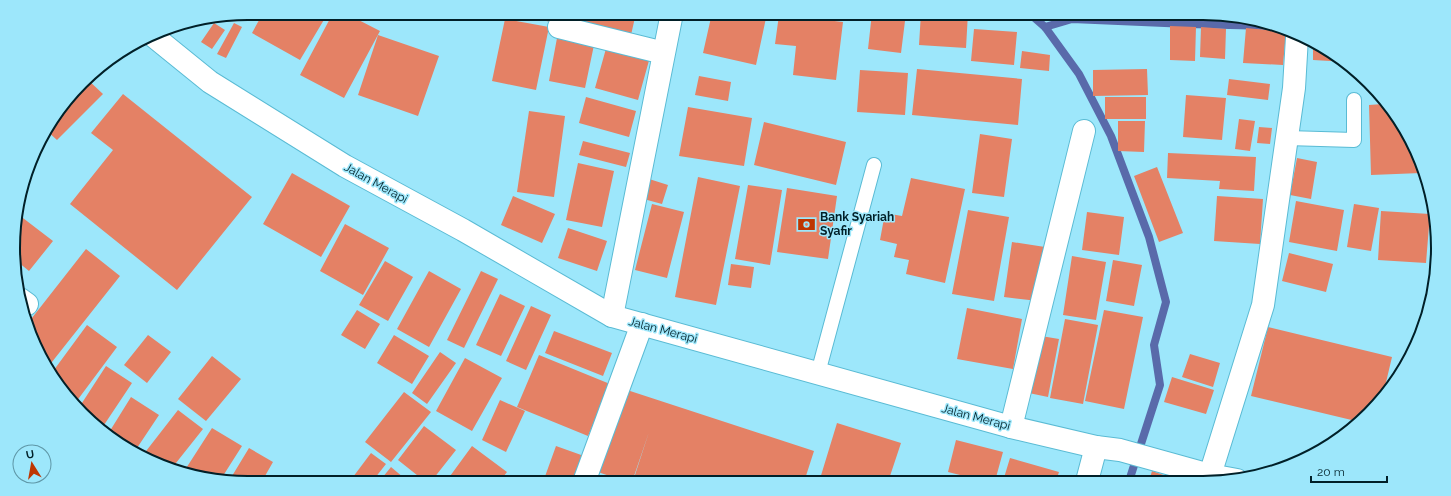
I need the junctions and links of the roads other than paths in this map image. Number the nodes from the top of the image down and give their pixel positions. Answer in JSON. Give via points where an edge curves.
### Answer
{"nodes":[{"id":1,"x":671,"y":20,"type":"edge"},
{"id":2,"x":559,"y":27,"type":"dead end"},
{"id":3,"x":157,"y":39,"type":"edge"},
{"id":4,"x":1297,"y":40,"type":"edge"},
{"id":5,"x":664,"y":53,"type":"junction"},
{"id":6,"x":1354,"y":100,"type":"dead end"},
{"id":7,"x":1084,"y":131,"type":"dead end"},
{"id":8,"x":1287,"y":138,"type":"junction"},
{"id":9,"x":874,"y":166,"type":"dead end"},
{"id":10,"x":612,"y":316,"type":"junction"},
{"id":11,"x":642,"y":324,"type":"junction"},
{"id":12,"x":818,"y":373,"type":"junction"},
{"id":13,"x":1011,"y":427,"type":"junction"},
{"id":14,"x":1096,"y":447,"type":"junction"},
{"id":15,"x":1210,"y":475,"type":"junction"},
{"id":16,"x":586,"y":476,"type":"edge"},
{"id":17,"x":1088,"y":476,"type":"edge"},
{"id":18,"x":1215,"y":476,"type":"edge"}],
"edges":[{"from":1,"to":5,"type":"street"},
{"from":2,"to":5,"type":"street"},
{"from":3,"to":10,"type":"street","name":"Jalan Merapi","via":[[210,82],[345,166]]},
{"from":4,"to":8,"type":"street"},
{"from":5,"to":10,"type":"street"},
{"from":6,"to":8,"type":"lane","via":[[1354,140]]},
{"from":7,"to":13,"type":"street"},
{"from":8,"to":15,"type":"street","via":[[1263,305]]},
{"from":9,"to":12,"type":"lane"},
{"from":10,"to":11,"type":"street","name":"Jalan Merapi"},
{"from":11,"to":12,"type":"street","name":"Jalan Merapi"},
{"from":11,"to":16,"type":"street"},
{"from":12,"to":13,"type":"street","name":"Jalan Merapi"},
{"from":13,"to":14,"type":"street","name":"Jalan Merapi"},
{"from":14,"to":15,"type":"street","name":"Jalan Merapi","via":[[1120,450]]},
{"from":14,"to":17,"type":"street"},
{"from":15,"to":18,"type":"street","name":"Jalan Merapi"}]}
